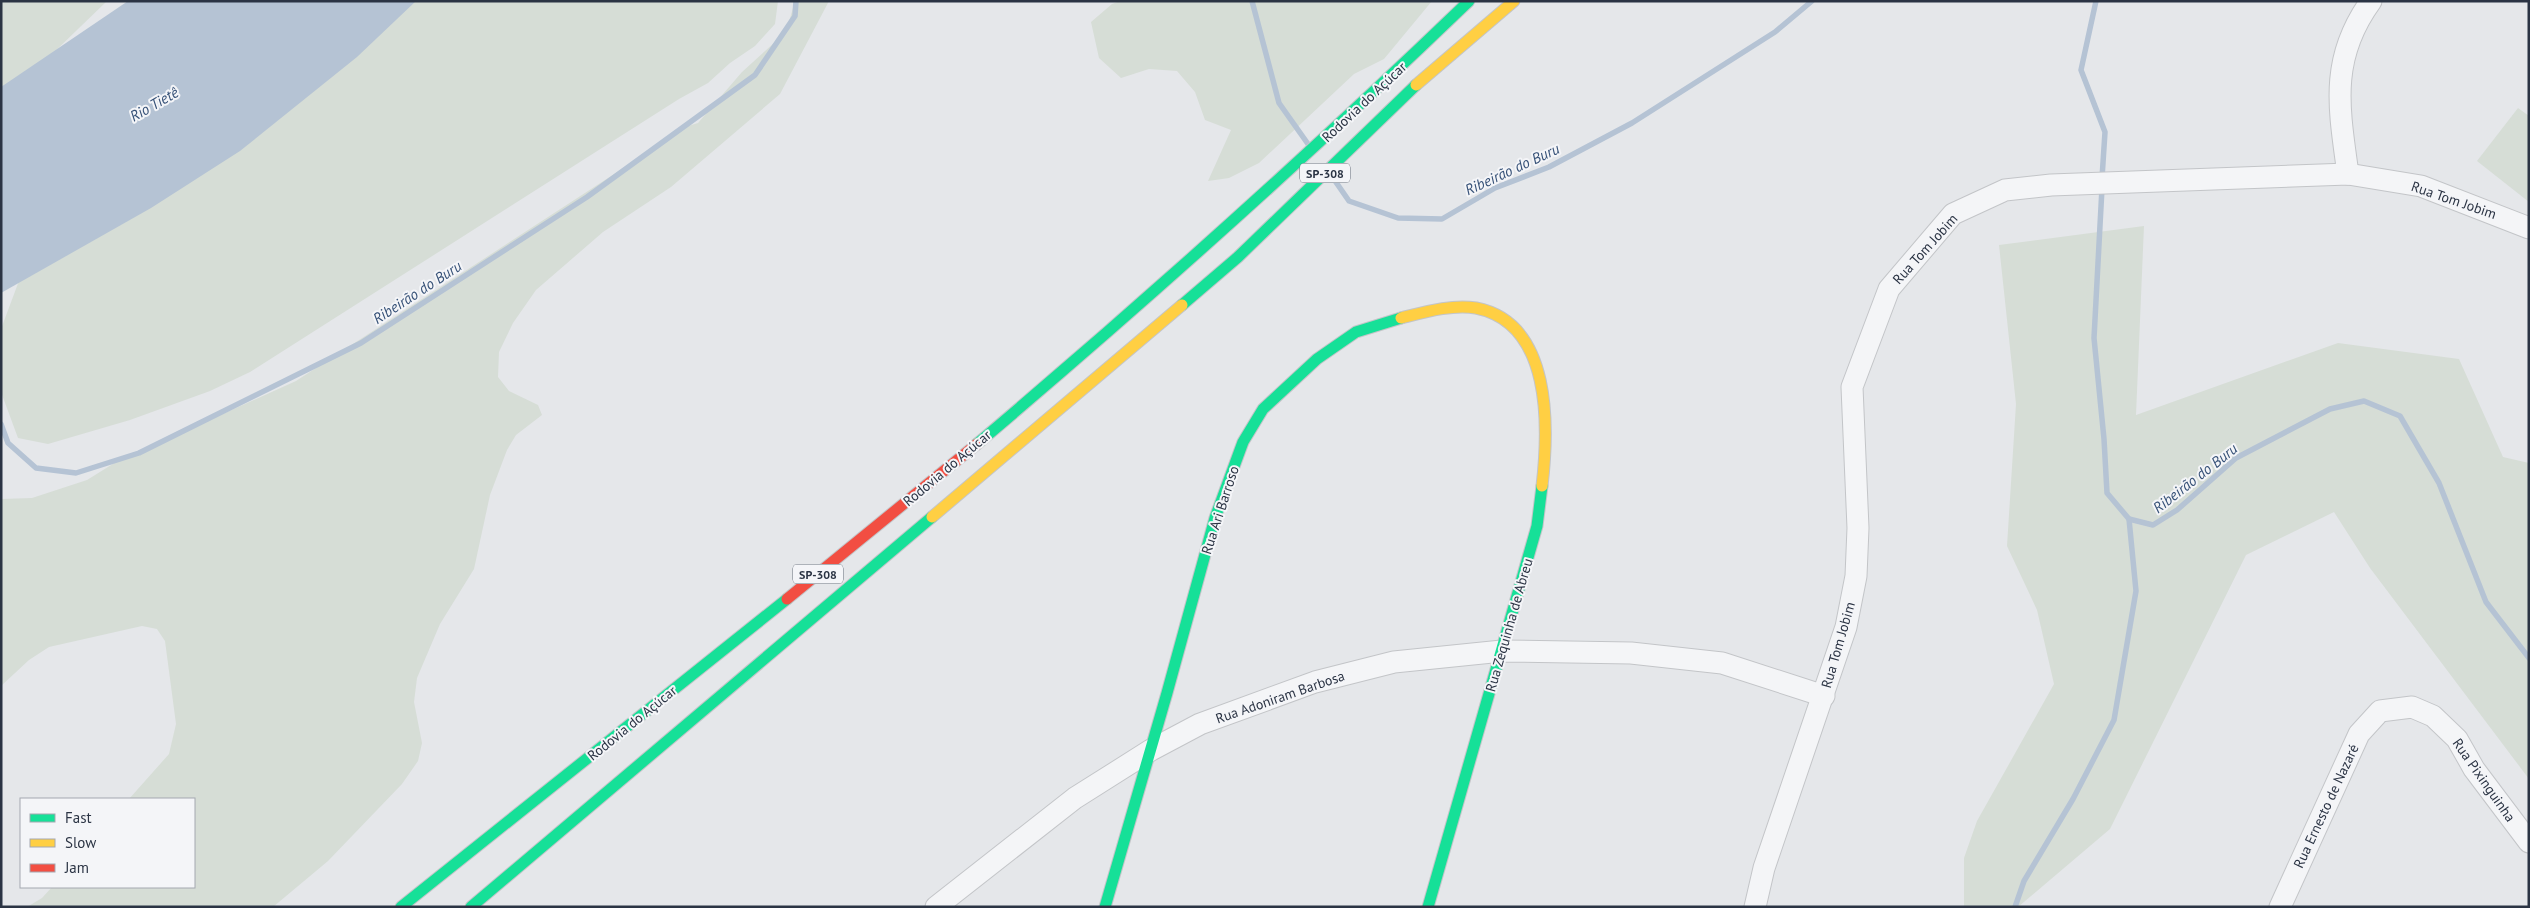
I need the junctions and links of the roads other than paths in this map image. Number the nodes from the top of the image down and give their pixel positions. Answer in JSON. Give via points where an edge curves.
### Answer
{"nodes":[{"id":1,"x":1469,"y":1,"type":"edge"},
{"id":2,"x":1514,"y":1,"type":"edge"},
{"id":3,"x":2371,"y":1,"type":"edge"},
{"id":4,"x":2348,"y":174,"type":"junction"},
{"id":5,"x":2529,"y":228,"type":"edge"},
{"id":6,"x":1525,"y":339,"type":"joint"},
{"id":7,"x":1502,"y":651,"type":"junction"},
{"id":8,"x":1824,"y":696,"type":"junction"},
{"id":9,"x":2380,"y":711,"type":"joint"},
{"id":10,"x":1151,"y":750,"type":"junction"},
{"id":11,"x":2529,"y":842,"type":"edge"},
{"id":12,"x":401,"y":907,"type":"edge"},
{"id":13,"x":471,"y":907,"type":"edge"},
{"id":14,"x":936,"y":907,"type":"edge"},
{"id":15,"x":1105,"y":907,"type":"edge"},
{"id":16,"x":1428,"y":907,"type":"edge"},
{"id":17,"x":1755,"y":907,"type":"edge"},
{"id":18,"x":2280,"y":907,"type":"edge"}],
"edges":[{"from":1,"to":12,"type":"main road","name":"Rodovia do Açúcar","number":"SP-308","via":[[1389,81],[1227,229],[915,496]]},
{"from":2,"to":13,"type":"main road","name":"Rodovia do Açúcar","number":"SP-308","via":[[1412,89],[1238,257]]},
{"from":3,"to":4,"type":"street","via":[[2349,40],[2342,60],[2338,101]]},
{"from":4,"to":5,"type":"street","name":"Rua Tom Jobim","via":[[2421,186]]},
{"from":4,"to":8,"type":"street","name":"Rua Tom Jobim","via":[[2051,185],[2005,190],[1953,214],[1889,289],[1852,387],[1858,528],[1856,576],[1846,627]]},
{"from":6,"to":7,"type":"main road","name":"Rua Zequinha de Abreu","via":[[1538,372],[1544,427],[1544,485],[1537,526]]},
{"from":6,"to":10,"type":"main road","name":"Rua Ari Barroso","via":[[1508,321],[1474,308],[1433,311],[1388,322],[1346,338],[1302,371],[1257,417],[1220,502]]},
{"from":7,"to":8,"type":"street","name":"Rua Adoniram Barbosa","via":[[1631,653],[1722,663]]},
{"from":7,"to":10,"type":"street","name":"Rua Adoniram Barbosa","via":[[1394,662],[1315,682],[1200,724]]},
{"from":7,"to":16,"type":"main road","name":"Rua Zequinha de Abreu"},
{"from":8,"to":17,"type":"street","name":"Rua Tom Jobim","via":[[1764,868]]},
{"from":9,"to":11,"type":"street","name":"Rua Pixinguinha","via":[[2412,707],[2434,716],[2457,739],[2474,769]]},
{"from":9,"to":18,"type":"street","name":"Rua Ernesto de Nazaré","via":[[2359,734]]},
{"from":10,"to":14,"type":"street","name":"Rua Adoniram Barbosa","via":[[1075,798]]},
{"from":10,"to":15,"type":"main road","name":"Rua Ari Barroso"}]}
